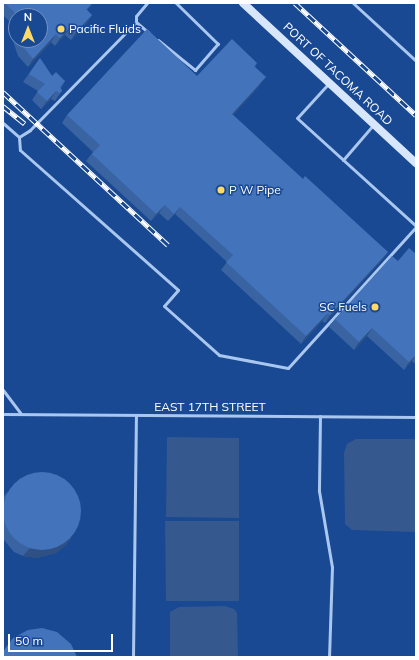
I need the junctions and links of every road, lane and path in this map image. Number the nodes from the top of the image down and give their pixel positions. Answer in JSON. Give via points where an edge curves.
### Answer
{"nodes":[{"id":1,"x":147,"y":3,"type":"edge"},
{"id":2,"x":176,"y":3,"type":"edge"},
{"id":3,"x":243,"y":3,"type":"edge"},
{"id":4,"x":353,"y":3,"type":"edge"},
{"id":5,"x":136,"y":22,"type":"junction"},
{"id":6,"x":416,"y":61,"type":"edge"},
{"id":7,"x":329,"y":83,"type":"junction"},
{"id":8,"x":3,"y":124,"type":"edge"},
{"id":9,"x":374,"y":124,"type":"junction"},
{"id":10,"x":19,"y":137,"type":"junction"},
{"id":11,"x":343,"y":160,"type":"junction"},
{"id":12,"x":416,"y":163,"type":"edge"},
{"id":13,"x":416,"y":227,"type":"edge"},
{"id":14,"x":3,"y":390,"type":"edge"},
{"id":15,"x":3,"y":414,"type":"edge"},
{"id":16,"x":21,"y":414,"type":"junction"},
{"id":17,"x":136,"y":415,"type":"junction"},
{"id":18,"x":320,"y":416,"type":"junction"},
{"id":19,"x":416,"y":417,"type":"edge"},
{"id":20,"x":133,"y":657,"type":"edge"},
{"id":21,"x":329,"y":657,"type":"edge"}],
"edges":[{"from":1,"to":5,"type":"lane","via":[[136,16]]},
{"from":2,"to":5,"type":"lane","via":[[218,44],[195,70]]},
{"from":3,"to":7,"type":"main road","name":"PORT OF TACOMA ROAD"},
{"from":4,"to":6,"type":"lane"},
{"from":5,"to":10,"type":"lane","via":[[30,130]]},
{"from":7,"to":9,"type":"main road","name":"PORT OF TACOMA ROAD"},
{"from":7,"to":11,"type":"lane","via":[[297,118]]},
{"from":8,"to":10,"type":"lane"},
{"from":9,"to":11,"type":"lane"},
{"from":9,"to":12,"type":"main road","name":"PORT OF TACOMA ROAD"},
{"from":10,"to":13,"type":"lane","via":[[20,150],[178,290],[164,306],[219,355],[288,368]]},
{"from":11,"to":13,"type":"lane"},
{"from":14,"to":16,"type":"lane"},
{"from":15,"to":16,"type":"lane","name":"EAST 17TH STREET"},
{"from":16,"to":17,"type":"lane","name":"EAST 17TH STREET"},
{"from":17,"to":18,"type":"lane","name":"EAST 17TH STREET"},
{"from":17,"to":20,"type":"lane"},
{"from":18,"to":19,"type":"lane","name":"EAST 17TH STREET"},
{"from":18,"to":21,"type":"lane","via":[[319,491],[332,567]]}]}
